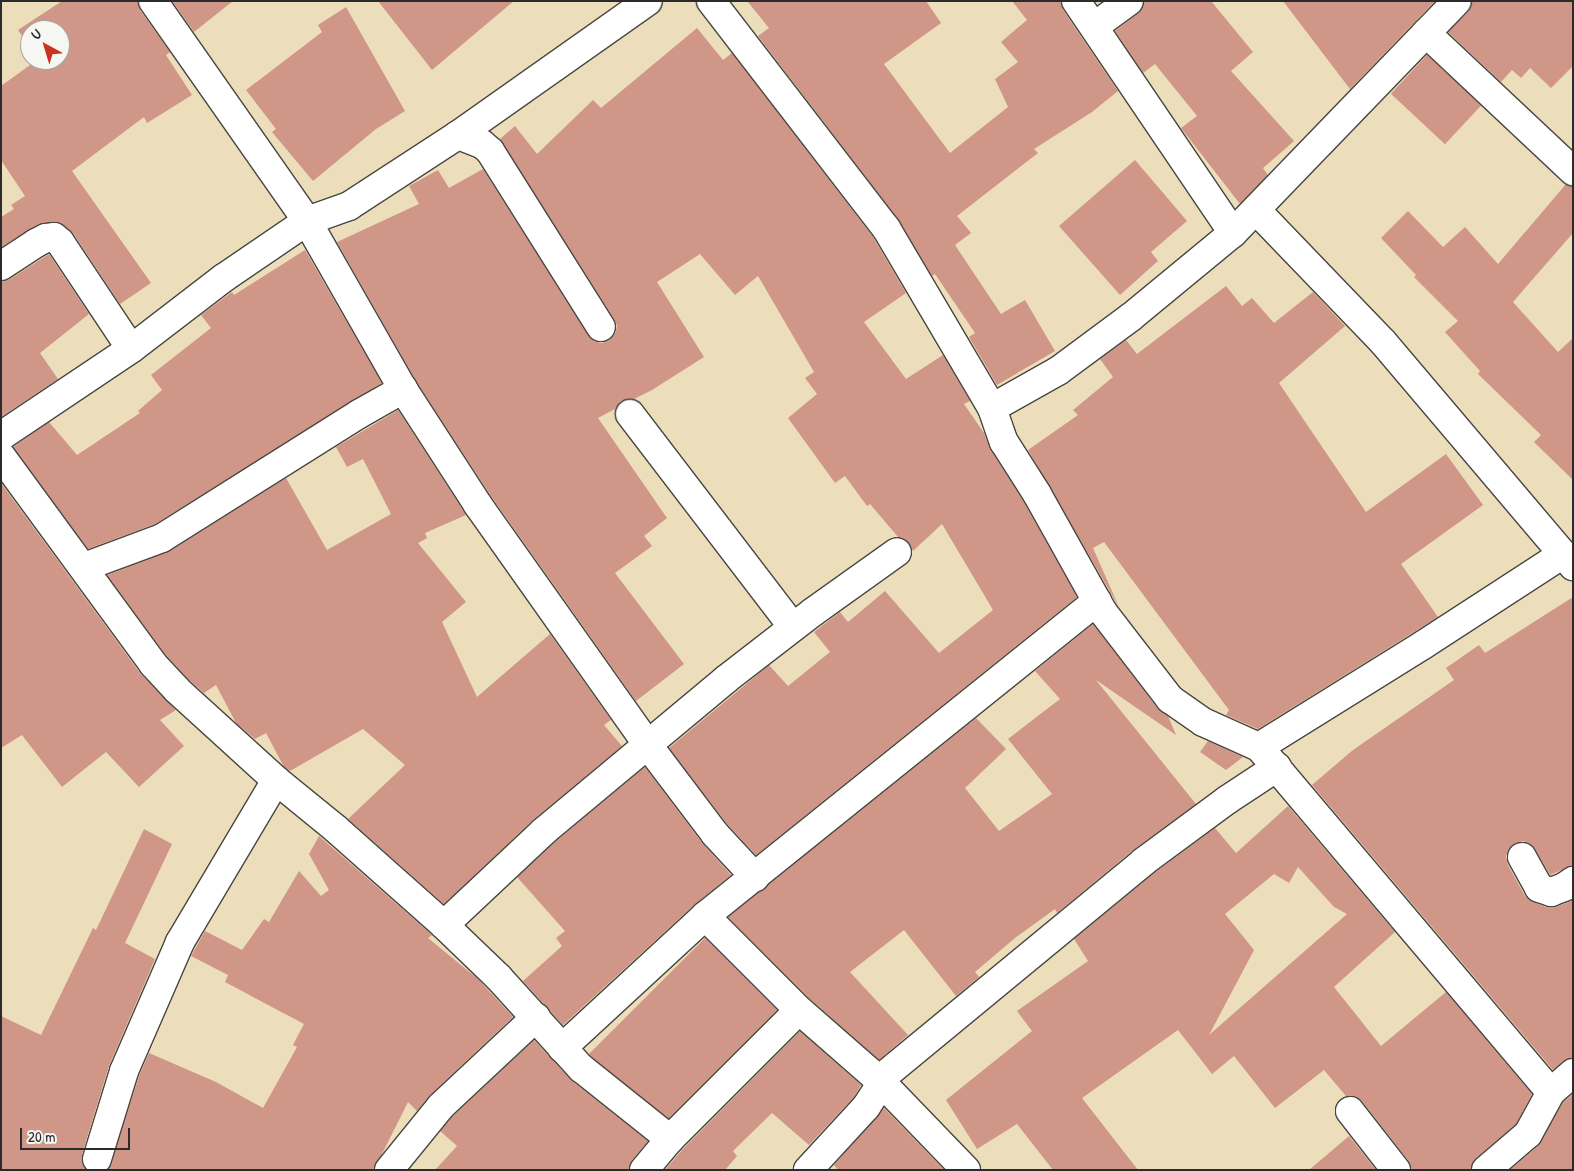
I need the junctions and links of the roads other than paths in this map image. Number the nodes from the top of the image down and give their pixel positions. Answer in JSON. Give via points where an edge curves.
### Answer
{"nodes":[{"id":1,"x":153,"y":1,"type":"edge"},
{"id":2,"x":648,"y":1,"type":"edge"},
{"id":3,"x":711,"y":1,"type":"edge"},
{"id":4,"x":1076,"y":1,"type":"edge"},
{"id":5,"x":1129,"y":1,"type":"edge"},
{"id":6,"x":1457,"y":1,"type":"edge"},
{"id":7,"x":1095,"y":26,"type":"junction"},
{"id":8,"x":1426,"y":33,"type":"junction"},
{"id":9,"x":458,"y":135,"type":"junction"},
{"id":10,"x":1573,"y":171,"type":"edge"},
{"id":11,"x":1256,"y":210,"type":"junction"},
{"id":12,"x":307,"y":220,"type":"junction"},
{"id":13,"x":1233,"y":233,"type":"junction"},
{"id":14,"x":1,"y":266,"type":"edge"},
{"id":15,"x":601,"y":327,"type":"dead end"},
{"id":16,"x":132,"y":349,"type":"junction"},
{"id":17,"x":403,"y":389,"type":"junction"},
{"id":18,"x":992,"y":408,"type":"junction"},
{"id":19,"x":630,"y":414,"type":"dead end"},
{"id":20,"x":1,"y":436,"type":"edge"},
{"id":21,"x":1,"y":456,"type":"edge"},
{"id":22,"x":897,"y":552,"type":"dead end"},
{"id":23,"x":1568,"y":560,"type":"edge"},
{"id":24,"x":84,"y":566,"type":"junction"},
{"id":25,"x":1097,"y":601,"type":"junction"},
{"id":26,"x":793,"y":627,"type":"junction"},
{"id":27,"x":647,"y":744,"type":"junction"},
{"id":28,"x":1259,"y":747,"type":"junction"},
{"id":29,"x":1277,"y":767,"type":"junction"},
{"id":30,"x":276,"y":780,"type":"junction"},
{"id":31,"x":1522,"y":857,"type":"dead end"},
{"id":32,"x":755,"y":877,"type":"junction"},
{"id":33,"x":1573,"y":881,"type":"edge"},
{"id":34,"x":704,"y":916,"type":"junction"},
{"id":35,"x":444,"y":925,"type":"junction"},
{"id":36,"x":799,"y":1010,"type":"junction"},
{"id":37,"x":536,"y":1017,"type":"junction"},
{"id":38,"x":562,"y":1048,"type":"junction"},
{"id":39,"x":1573,"y":1073,"type":"edge"},
{"id":40,"x":879,"y":1080,"type":"junction"},
{"id":41,"x":1551,"y":1092,"type":"junction"},
{"id":42,"x":1350,"y":1111,"type":"dead end"},
{"id":43,"x":670,"y":1139,"type":"junction"},
{"id":44,"x":97,"y":1159,"type":"dead end"},
{"id":45,"x":390,"y":1170,"type":"edge"},
{"id":46,"x":644,"y":1170,"type":"edge"},
{"id":47,"x":808,"y":1170,"type":"edge"},
{"id":48,"x":966,"y":1170,"type":"edge"},
{"id":49,"x":1396,"y":1170,"type":"edge"},
{"id":50,"x":1486,"y":1170,"type":"edge"}],
"edges":[{"from":1,"to":12,"type":"street"},
{"from":2,"to":9,"type":"street"},
{"from":3,"to":18,"type":"street","via":[[886,228]]},
{"from":4,"to":7,"type":"street"},
{"from":5,"to":7,"type":"street"},
{"from":6,"to":8,"type":"street"},
{"from":7,"to":13,"type":"street"},
{"from":8,"to":10,"type":"street"},
{"from":8,"to":11,"type":"street"},
{"from":9,"to":12,"type":"street","via":[[349,206]]},
{"from":9,"to":15,"type":"street","via":[[482,144],[490,151]]},
{"from":11,"to":13,"type":"street"},
{"from":11,"to":23,"type":"street","via":[[1383,342]]},
{"from":12,"to":16,"type":"street","via":[[225,277]]},
{"from":12,"to":17,"type":"street"},
{"from":13,"to":18,"type":"street","via":[[1058,371]]},
{"from":14,"to":16,"type":"street","via":[[36,242],[54,237]]},
{"from":16,"to":20,"type":"street"},
{"from":17,"to":24,"type":"street","via":[[162,538]]},
{"from":17,"to":27,"type":"street","via":[[478,505]]},
{"from":18,"to":25,"type":"street","via":[[1004,442]]},
{"from":19,"to":26,"type":"street"},
{"from":21,"to":24,"type":"street"},
{"from":22,"to":26,"type":"street"},
{"from":23,"to":28,"type":"street"},
{"from":24,"to":30,"type":"street","via":[[153,664]]},
{"from":25,"to":28,"type":"street","via":[[1102,612],[1170,698],[1203,722]]},
{"from":25,"to":32,"type":"street"},
{"from":26,"to":27,"type":"street"},
{"from":27,"to":32,"type":"street","via":[[715,834]]},
{"from":27,"to":35,"type":"street","via":[[544,831]]},
{"from":28,"to":29,"type":"street"},
{"from":29,"to":40,"type":"street","via":[[1143,862]]},
{"from":29,"to":41,"type":"street"},
{"from":30,"to":35,"type":"street"},
{"from":30,"to":44,"type":"street","via":[[180,942],[124,1071]]},
{"from":31,"to":33,"type":"street","via":[[1539,888],[1551,892]]},
{"from":32,"to":34,"type":"street"},
{"from":34,"to":36,"type":"street"},
{"from":34,"to":38,"type":"street"},
{"from":35,"to":37,"type":"street"},
{"from":36,"to":40,"type":"street"},
{"from":36,"to":43,"type":"street"},
{"from":37,"to":38,"type":"street"},
{"from":37,"to":45,"type":"street","via":[[442,1106]]},
{"from":38,"to":43,"type":"street","via":[[592,1078]]},
{"from":39,"to":41,"type":"street"},
{"from":40,"to":47,"type":"street","via":[[877,1090],[866,1107]]},
{"from":40,"to":48,"type":"street"},
{"from":41,"to":50,"type":"street","via":[[1528,1134]]},
{"from":42,"to":49,"type":"street"},
{"from":43,"to":46,"type":"street"}]}
